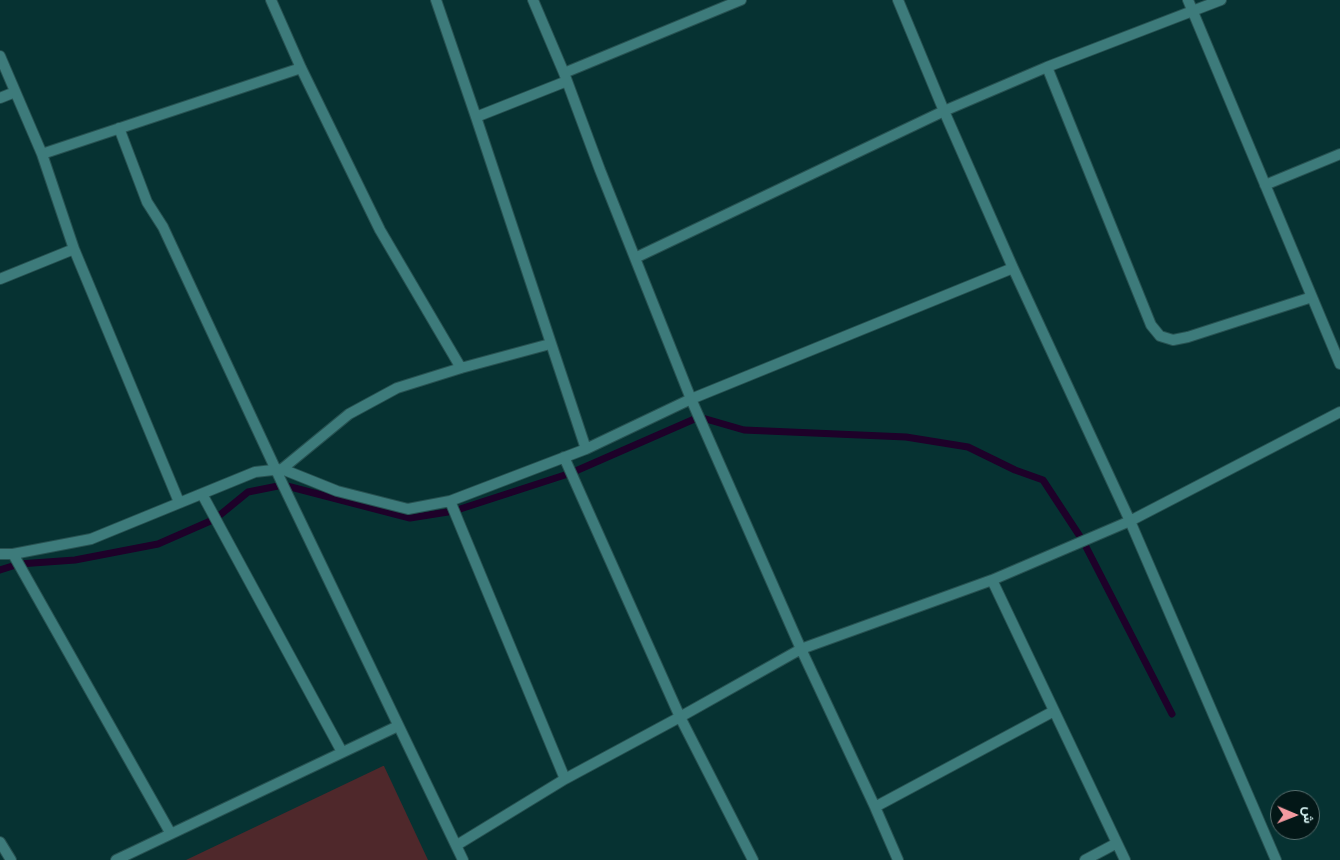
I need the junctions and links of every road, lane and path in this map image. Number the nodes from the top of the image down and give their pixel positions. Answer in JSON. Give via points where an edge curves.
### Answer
{"nodes":[{"id":1,"x":271,"y":0,"type":"edge"},
{"id":2,"x":436,"y":0,"type":"edge"},
{"id":3,"x":533,"y":0,"type":"edge"},
{"id":4,"x":741,"y":0,"type":"edge"},
{"id":5,"x":898,"y":0,"type":"edge"},
{"id":6,"x":1188,"y":0,"type":"edge"},
{"id":7,"x":1221,"y":0,"type":"edge"},
{"id":8,"x":1192,"y":11,"type":"junction"},
{"id":9,"x":0,"y":56,"type":"edge"},
{"id":10,"x":1047,"y":67,"type":"junction"},
{"id":11,"x":301,"y":68,"type":"junction"},
{"id":12,"x":565,"y":77,"type":"junction"},
{"id":13,"x":15,"y":92,"type":"junction"},
{"id":14,"x":0,"y":98,"type":"edge"},
{"id":15,"x":944,"y":111,"type":"junction"},
{"id":16,"x":476,"y":117,"type":"junction"},
{"id":17,"x":119,"y":128,"type":"junction"},
{"id":18,"x":42,"y":154,"type":"junction"},
{"id":19,"x":1340,"y":154,"type":"edge"},
{"id":20,"x":1265,"y":185,"type":"junction"},
{"id":21,"x":74,"y":249,"type":"junction"},
{"id":22,"x":635,"y":258,"type":"junction"},
{"id":23,"x":1013,"y":268,"type":"junction"},
{"id":24,"x":0,"y":279,"type":"edge"},
{"id":25,"x":1312,"y":297,"type":"junction"},
{"id":26,"x":550,"y":344,"type":"junction"},
{"id":27,"x":1340,"y":364,"type":"edge"},
{"id":28,"x":461,"y":368,"type":"junction"},
{"id":29,"x":691,"y":399,"type":"junction"},
{"id":30,"x":1340,"y":412,"type":"edge"},
{"id":31,"x":586,"y":449,"type":"junction"},
{"id":32,"x":564,"y":457,"type":"junction"},
{"id":33,"x":279,"y":469,"type":"junction"},
{"id":34,"x":202,"y":494,"type":"junction"},
{"id":35,"x":450,"y":501,"type":"junction"},
{"id":36,"x":179,"y":502,"type":"junction"},
{"id":37,"x":1130,"y":521,"type":"junction"},
{"id":38,"x":0,"y":554,"type":"edge"},
{"id":39,"x":13,"y":554,"type":"junction"},
{"id":40,"x":992,"y":580,"type":"junction"},
{"id":41,"x":801,"y":649,"type":"junction"},
{"id":42,"x":1054,"y":711,"type":"junction"},
{"id":43,"x":680,"y":717,"type":"junction"},
{"id":44,"x":398,"y":726,"type":"junction"},
{"id":45,"x":342,"y":752,"type":"junction"},
{"id":46,"x":566,"y":779,"type":"junction"},
{"id":47,"x":875,"y":807,"type":"junction"},
{"id":48,"x":172,"y":834,"type":"junction"},
{"id":49,"x":0,"y":842,"type":"edge"},
{"id":50,"x":1117,"y":843,"type":"junction"},
{"id":51,"x":457,"y":845,"type":"junction"},
{"id":52,"x":11,"y":860,"type":"edge"},
{"id":53,"x":116,"y":860,"type":"edge"},
{"id":54,"x":463,"y":860,"type":"edge"},
{"id":55,"x":753,"y":860,"type":"edge"},
{"id":56,"x":898,"y":860,"type":"edge"},
{"id":57,"x":1085,"y":860,"type":"edge"},
{"id":58,"x":1125,"y":860,"type":"edge"},
{"id":59,"x":1276,"y":860,"type":"edge"}],
"edges":[{"from":1,"to":11,"type":"street"},
{"from":2,"to":16,"type":"street"},
{"from":3,"to":12,"type":"street"},
{"from":4,"to":12,"type":"street"},
{"from":5,"to":15,"type":"street"},
{"from":6,"to":8,"type":"street"},
{"from":7,"to":8,"type":"street"},
{"from":8,"to":10,"type":"street"},
{"from":8,"to":20,"type":"street"},
{"from":9,"to":13,"type":"street"},
{"from":10,"to":15,"type":"street"},
{"from":10,"to":25,"type":"street","via":[[1151,324],[1160,336],[1174,340],[1188,337]]},
{"from":11,"to":17,"type":"street"},
{"from":11,"to":28,"type":"street","via":[[380,230]]},
{"from":12,"to":16,"type":"street"},
{"from":12,"to":22,"type":"street"},
{"from":13,"to":14,"type":"street"},
{"from":13,"to":18,"type":"street"},
{"from":15,"to":22,"type":"street"},
{"from":15,"to":23,"type":"street"},
{"from":16,"to":26,"type":"street"},
{"from":17,"to":18,"type":"street"},
{"from":17,"to":33,"type":"street","via":[[147,202],[163,227]]},
{"from":18,"to":21,"type":"street"},
{"from":19,"to":20,"type":"street"},
{"from":20,"to":25,"type":"street"},
{"from":21,"to":24,"type":"street"},
{"from":21,"to":36,"type":"street"},
{"from":22,"to":29,"type":"street"},
{"from":23,"to":29,"type":"street"},
{"from":23,"to":37,"type":"street"},
{"from":25,"to":27,"type":"street"},
{"from":26,"to":28,"type":"street"},
{"from":26,"to":31,"type":"street"},
{"from":28,"to":33,"type":"street","via":[[397,388],[349,414]]},
{"from":29,"to":31,"type":"street"},
{"from":29,"to":41,"type":"street"},
{"from":30,"to":37,"type":"street"},
{"from":31,"to":32,"type":"street"},
{"from":32,"to":35,"type":"street"},
{"from":32,"to":43,"type":"street"},
{"from":33,"to":34,"type":"street","via":[[255,472]]},
{"from":33,"to":35,"type":"street","via":[[337,492],[408,509]]},
{"from":33,"to":44,"type":"street"},
{"from":34,"to":36,"type":"street"},
{"from":34,"to":45,"type":"street"},
{"from":35,"to":46,"type":"street"},
{"from":36,"to":39,"type":"street","via":[[91,539]]},
{"from":37,"to":40,"type":"street"},
{"from":37,"to":59,"type":"street"},
{"from":38,"to":39,"type":"street"},
{"from":39,"to":48,"type":"street"},
{"from":40,"to":41,"type":"street"},
{"from":40,"to":42,"type":"street"},
{"from":41,"to":43,"type":"street"},
{"from":41,"to":47,"type":"street"},
{"from":42,"to":47,"type":"street"},
{"from":42,"to":50,"type":"street"},
{"from":43,"to":46,"type":"street"},
{"from":43,"to":55,"type":"street"},
{"from":44,"to":45,"type":"street"},
{"from":44,"to":51,"type":"street"},
{"from":45,"to":48,"type":"street"},
{"from":46,"to":51,"type":"street"},
{"from":47,"to":56,"type":"street"},
{"from":48,"to":53,"type":"street"},
{"from":49,"to":52,"type":"street"},
{"from":50,"to":57,"type":"street"},
{"from":50,"to":58,"type":"street"},
{"from":51,"to":54,"type":"street"}]}
